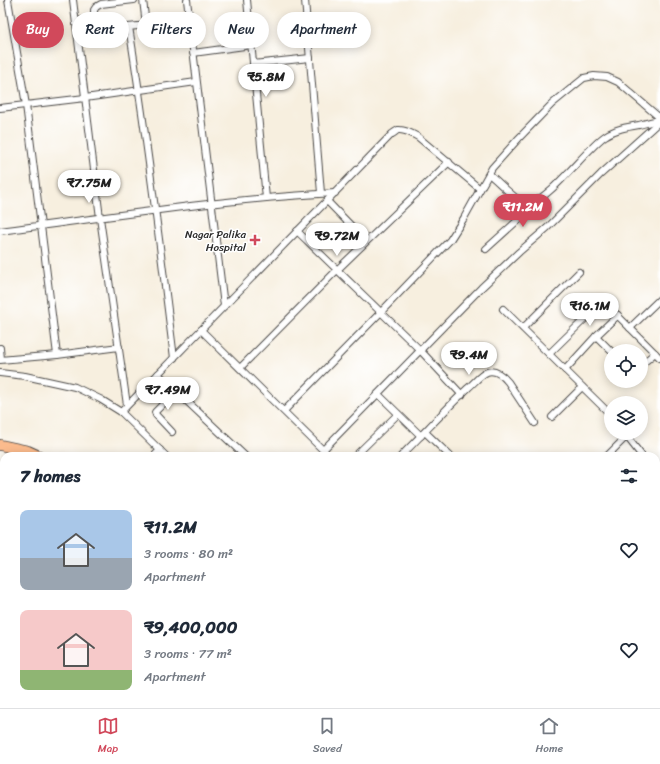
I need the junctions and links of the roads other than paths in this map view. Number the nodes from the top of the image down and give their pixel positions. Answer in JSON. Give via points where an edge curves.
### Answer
{"nodes":[{"id":1,"x":8,"y":0,"type":"edge"},
{"id":2,"x":73,"y":0,"type":"edge"},
{"id":3,"x":134,"y":0,"type":"edge"},
{"id":4,"x":143,"y":0,"type":"edge"},
{"id":5,"x":187,"y":0,"type":"edge"},
{"id":6,"x":247,"y":0,"type":"edge"},
{"id":7,"x":305,"y":0,"type":"edge"},
{"id":8,"x":75,"y":12,"type":"edge"},
{"id":9,"x":94,"y":12,"type":"edge"},
{"id":10,"x":144,"y":12,"type":"edge"},
{"id":11,"x":188,"y":12,"type":"edge"},
{"id":12,"x":248,"y":12,"type":"edge"},
{"id":13,"x":137,"y":26,"type":"edge"},
{"id":14,"x":129,"y":27,"type":"joint"},
{"id":15,"x":79,"y":48,"type":"edge"},
{"id":16,"x":192,"y":48,"type":"edge"},
{"id":17,"x":230,"y":48,"type":"edge"},
{"id":18,"x":252,"y":48,"type":"edge"},
{"id":19,"x":193,"y":53,"type":"junction"},
{"id":20,"x":310,"y":58,"type":"junction"},
{"id":21,"x":253,"y":64,"type":"junction"},
{"id":22,"x":196,"y":82,"type":"junction"},
{"id":23,"x":139,"y":90,"type":"junction"},
{"id":24,"x":85,"y":98,"type":"junction"},
{"id":25,"x":26,"y":105,"type":"junction"},
{"id":26,"x":0,"y":108,"type":"edge"},
{"id":27,"x":660,"y":119,"type":"edge"},
{"id":28,"x":448,"y":162,"type":"junction"},
{"id":29,"x":489,"y":174,"type":"junction"},
{"id":30,"x":480,"y":190,"type":"junction"},
{"id":31,"x":321,"y":193,"type":"junction"},
{"id":32,"x":335,"y":193,"type":"junction"},
{"id":33,"x":548,"y":194,"type":"junction"},
{"id":34,"x":266,"y":198,"type":"junction"},
{"id":35,"x":327,"y":201,"type":"junction"},
{"id":36,"x":212,"y":203,"type":"junction"},
{"id":37,"x":156,"y":211,"type":"junction"},
{"id":38,"x":100,"y":218,"type":"junction"},
{"id":39,"x":42,"y":226,"type":"junction"},
{"id":40,"x":0,"y":231,"type":"edge"},
{"id":41,"x":297,"y":231,"type":"junction"},
{"id":42,"x":366,"y":241,"type":"junction"},
{"id":43,"x":486,"y":249,"type":"dead end"},
{"id":44,"x":337,"y":270,"type":"junction"},
{"id":45,"x":579,"y":272,"type":"dead end"},
{"id":46,"x":660,"y":299,"type":"edge"},
{"id":47,"x":224,"y":306,"type":"junction"},
{"id":48,"x":503,"y":309,"type":"dead end"},
{"id":49,"x":381,"y":312,"type":"junction"},
{"id":50,"x":618,"y":315,"type":"junction"},
{"id":51,"x":523,"y":328,"type":"junction"},
{"id":52,"x":630,"y":328,"type":"junction"},
{"id":53,"x":201,"y":330,"type":"junction"},
{"id":54,"x":596,"y":336,"type":"junction"},
{"id":55,"x":604,"y":344,"type":"edge"},
{"id":56,"x":119,"y":347,"type":"junction"},
{"id":57,"x":0,"y":348,"type":"edge"},
{"id":58,"x":420,"y":350,"type":"junction"},
{"id":59,"x":654,"y":353,"type":"junction"},
{"id":60,"x":549,"y":354,"type":"junction"},
{"id":61,"x":57,"y":355,"type":"junction"},
{"id":62,"x":174,"y":358,"type":"junction"},
{"id":63,"x":660,"y":358,"type":"edge"},
{"id":64,"x":1,"y":359,"type":"edge"},
{"id":65,"x":648,"y":359,"type":"edge"},
{"id":66,"x":240,"y":368,"type":"junction"},
{"id":67,"x":565,"y":370,"type":"junction"},
{"id":68,"x":0,"y":373,"type":"edge"},
{"id":69,"x":158,"y":374,"type":"junction"},
{"id":70,"x":582,"y":387,"type":"junction"},
{"id":71,"x":176,"y":391,"type":"junction"},
{"id":72,"x":378,"y":394,"type":"junction"},
{"id":73,"x":462,"y":395,"type":"junction"},
{"id":74,"x":127,"y":405,"type":"junction"},
{"id":75,"x":604,"y":408,"type":"edge"},
{"id":76,"x":284,"y":411,"type":"junction"},
{"id":77,"x":121,"y":412,"type":"junction"},
{"id":78,"x":398,"y":414,"type":"junction"},
{"id":79,"x":552,"y":418,"type":"dead end"},
{"id":80,"x":534,"y":423,"type":"dead end"},
{"id":81,"x":172,"y":432,"type":"dead end"},
{"id":82,"x":423,"y":434,"type":"junction"},
{"id":83,"x":621,"y":440,"type":"edge"},
{"id":84,"x":629,"y":440,"type":"edge"},
{"id":85,"x":0,"y":444,"type":"edge"},
{"id":86,"x":160,"y":450,"type":"edge"},
{"id":87,"x":323,"y":450,"type":"joint"},
{"id":88,"x":30,"y":452,"type":"edge"},
{"id":89,"x":241,"y":452,"type":"edge"},
{"id":90,"x":359,"y":452,"type":"edge"},
{"id":91,"x":405,"y":452,"type":"edge"},
{"id":92,"x":445,"y":452,"type":"edge"},
{"id":93,"x":610,"y":452,"type":"edge"},
{"id":94,"x":639,"y":452,"type":"edge"}],
"edges":[{"from":1,"to":25,"type":"street"},
{"from":2,"to":8,"type":"street"},
{"from":3,"to":9,"type":"street","via":[[101,4]]},
{"from":4,"to":10,"type":"street"},
{"from":5,"to":11,"type":"street"},
{"from":6,"to":12,"type":"street"},
{"from":7,"to":20,"type":"street"},
{"from":13,"to":14,"type":"street"},
{"from":14,"to":23,"type":"street"},
{"from":15,"to":24,"type":"street"},
{"from":16,"to":19,"type":"street"},
{"from":17,"to":19,"type":"street"},
{"from":18,"to":21,"type":"street"},
{"from":19,"to":22,"type":"street"},
{"from":20,"to":21,"type":"street"},
{"from":20,"to":31,"type":"street"},
{"from":21,"to":34,"type":"street"},
{"from":22,"to":23,"type":"street"},
{"from":22,"to":36,"type":"street"},
{"from":23,"to":24,"type":"street"},
{"from":23,"to":37,"type":"street"},
{"from":24,"to":25,"type":"street"},
{"from":24,"to":38,"type":"street"},
{"from":25,"to":26,"type":"street"},
{"from":25,"to":39,"type":"street"},
{"from":27,"to":29,"type":"street","via":[[618,82],[607,77],[584,78],[552,104],[518,138]]},
{"from":27,"to":33,"type":"street","via":[[620,128],[604,136]]},
{"from":27,"to":58,"type":"street","via":[[496,274]]},
{"from":28,"to":30,"type":"street"},
{"from":28,"to":32,"type":"street","via":[[411,132],[398,130]]},
{"from":28,"to":42,"type":"street"},
{"from":29,"to":30,"type":"street"},
{"from":29,"to":33,"type":"street","via":[[527,204]]},
{"from":30,"to":49,"type":"street","via":[[450,240]]},
{"from":31,"to":32,"type":"street"},
{"from":31,"to":34,"type":"street"},
{"from":32,"to":35,"type":"street"},
{"from":33,"to":43,"type":"street"},
{"from":34,"to":36,"type":"street"},
{"from":35,"to":41,"type":"street"},
{"from":35,"to":42,"type":"street"},
{"from":36,"to":37,"type":"street"},
{"from":36,"to":47,"type":"street"},
{"from":37,"to":38,"type":"street"},
{"from":37,"to":62,"type":"street"},
{"from":38,"to":39,"type":"street"},
{"from":38,"to":56,"type":"street"},
{"from":39,"to":40,"type":"street"},
{"from":39,"to":61,"type":"street"},
{"from":41,"to":44,"type":"street"},
{"from":41,"to":47,"type":"street"},
{"from":42,"to":44,"type":"street"},
{"from":44,"to":49,"type":"street"},
{"from":44,"to":66,"type":"street"},
{"from":45,"to":51,"type":"street"},
{"from":46,"to":52,"type":"street"},
{"from":47,"to":53,"type":"street"},
{"from":48,"to":51,"type":"street"},
{"from":49,"to":58,"type":"street"},
{"from":49,"to":76,"type":"street"},
{"from":50,"to":52,"type":"street"},
{"from":50,"to":54,"type":"street"},
{"from":50,"to":60,"type":"street","via":[[606,304],[600,304]]},
{"from":51,"to":60,"type":"street"},
{"from":52,"to":59,"type":"street"},
{"from":53,"to":62,"type":"street"},
{"from":53,"to":66,"type":"street"},
{"from":54,"to":55,"type":"street"},
{"from":54,"to":67,"type":"street"},
{"from":56,"to":61,"type":"street"},
{"from":56,"to":74,"type":"street"},
{"from":57,"to":64,"type":"street"},
{"from":58,"to":72,"type":"street"},
{"from":58,"to":73,"type":"street"},
{"from":59,"to":63,"type":"street"},
{"from":59,"to":65,"type":"street"},
{"from":60,"to":67,"type":"street"},
{"from":61,"to":64,"type":"street"},
{"from":62,"to":69,"type":"street"},
{"from":66,"to":76,"type":"street"},
{"from":67,"to":70,"type":"street"},
{"from":68,"to":77,"type":"street","via":[[75,387]]},
{"from":69,"to":71,"type":"street"},
{"from":69,"to":74,"type":"street"},
{"from":70,"to":75,"type":"street"},
{"from":70,"to":79,"type":"street"},
{"from":71,"to":81,"type":"street","via":[[155,412]]},
{"from":71,"to":89,"type":"street"},
{"from":72,"to":78,"type":"street"},
{"from":72,"to":87,"type":"street"},
{"from":73,"to":80,"type":"street","via":[[488,372],[498,373],[508,382]]},
{"from":73,"to":82,"type":"street"},
{"from":74,"to":77,"type":"street"},
{"from":76,"to":87,"type":"street"},
{"from":77,"to":86,"type":"street"},
{"from":78,"to":82,"type":"street"},
{"from":78,"to":90,"type":"street"},
{"from":82,"to":91,"type":"street"},
{"from":82,"to":92,"type":"street"},
{"from":83,"to":93,"type":"street"},
{"from":84,"to":94,"type":"street"},
{"from":85,"to":88,"type":"main road"}]}
